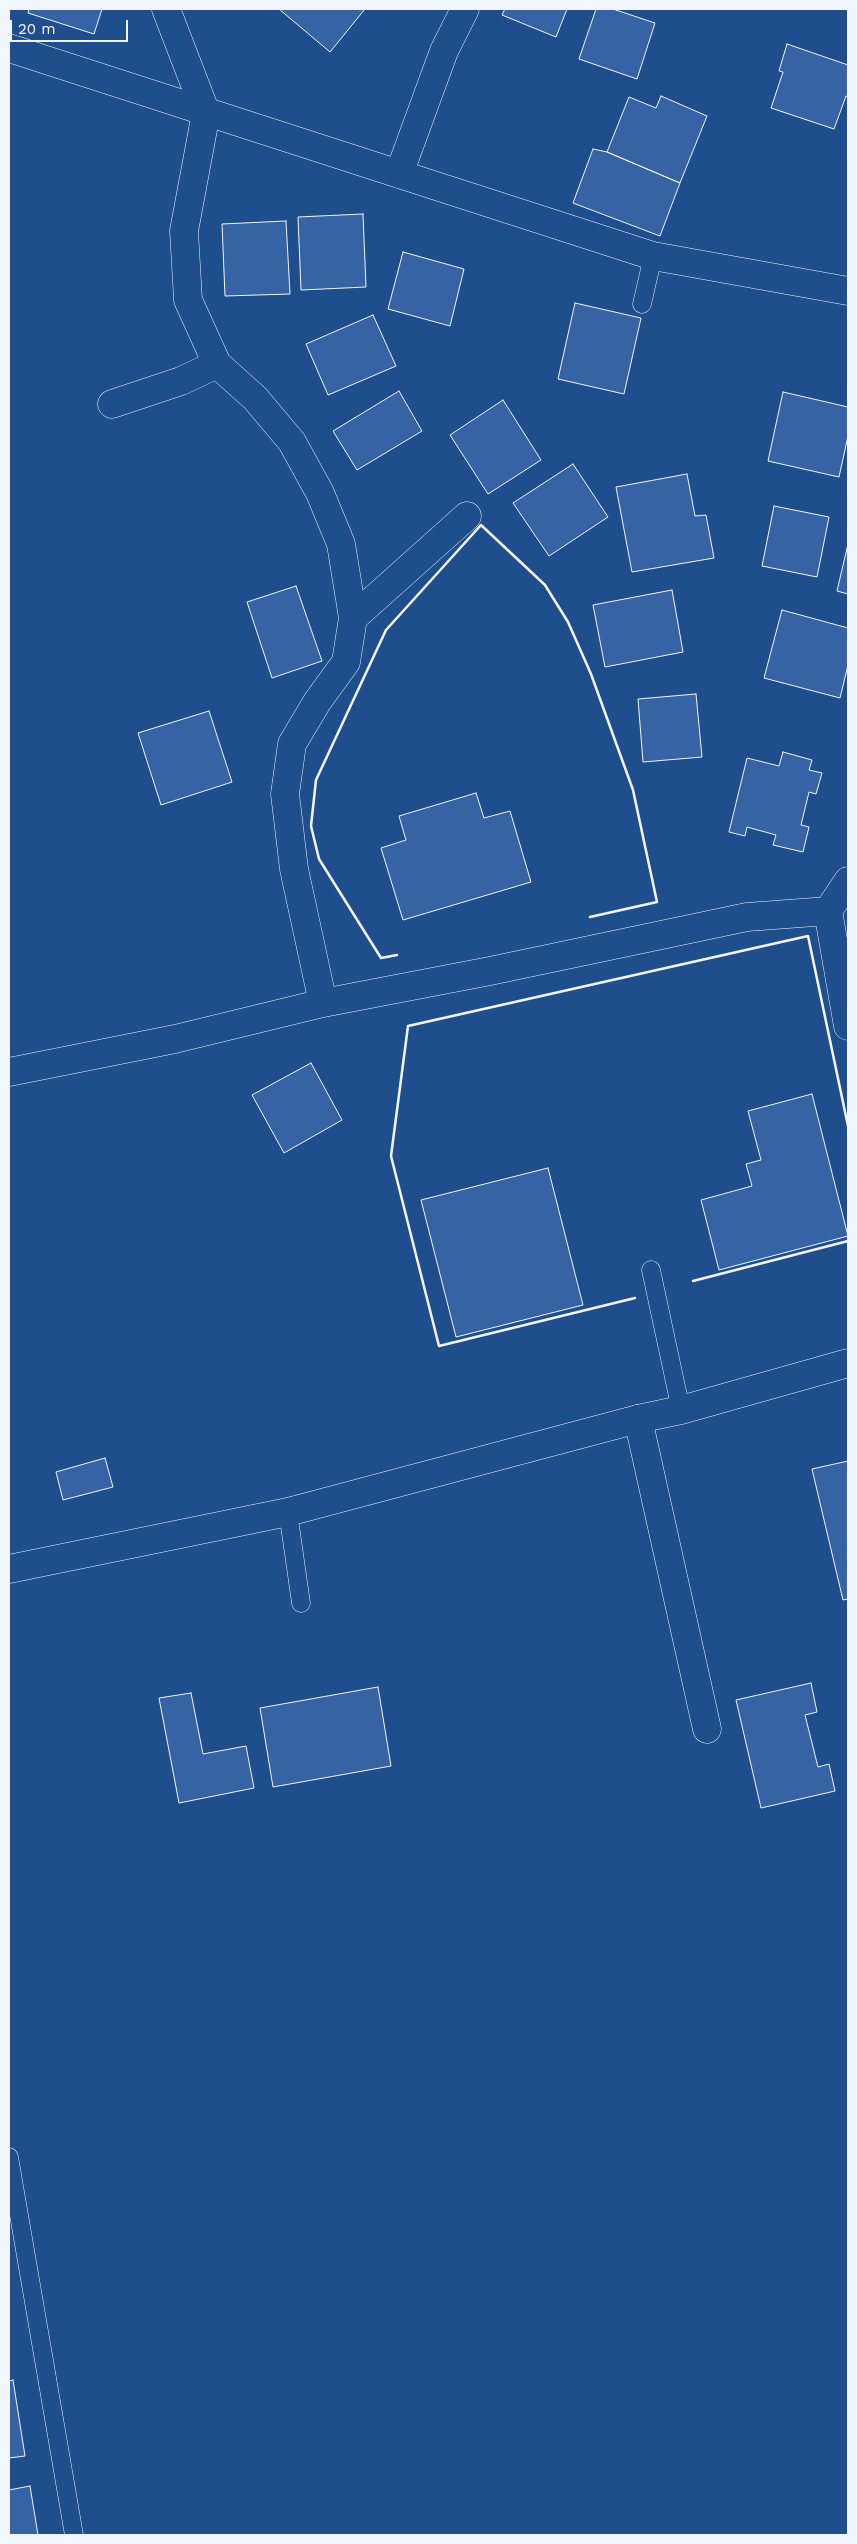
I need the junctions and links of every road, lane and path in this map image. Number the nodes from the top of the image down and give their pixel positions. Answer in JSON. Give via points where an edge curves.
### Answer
{"nodes":[{"id":1,"x":167,"y":9,"type":"edge"},
{"id":2,"x":465,"y":9,"type":"edge"},
{"id":3,"x":9,"y":48,"type":"edge"},
{"id":4,"x":206,"y":114,"type":"junction"},
{"id":5,"x":398,"y":174,"type":"junction"},
{"id":6,"x":653,"y":256,"type":"junction"},
{"id":7,"x":848,"y":291,"type":"edge"},
{"id":8,"x":642,"y":304,"type":"dead end"},
{"id":9,"x":217,"y":364,"type":"junction"},
{"id":10,"x":112,"y":404,"type":"dead end"},
{"id":11,"x":467,"y":516,"type":"dead end"},
{"id":12,"x":353,"y":618,"type":"junction"},
{"id":13,"x":848,"y":881,"type":"edge"},
{"id":14,"x":828,"y":911,"type":"junction"},
{"id":15,"x":323,"y":1003,"type":"junction"},
{"id":16,"x":848,"y":1026,"type":"edge"},
{"id":17,"x":9,"y":1072,"type":"edge"},
{"id":18,"x":651,"y":1270,"type":"dead end"},
{"id":19,"x":848,"y":1363,"type":"edge"},
{"id":20,"x":681,"y":1410,"type":"junction"},
{"id":21,"x":638,"y":1419,"type":"junction"},
{"id":22,"x":288,"y":1512,"type":"junction"},
{"id":23,"x":9,"y":1568,"type":"edge"},
{"id":24,"x":301,"y":1603,"type":"dead end"},
{"id":25,"x":708,"y":1729,"type":"dead end"},
{"id":26,"x":9,"y":2157,"type":"edge"},
{"id":27,"x":74,"y":2535,"type":"edge"}],
"edges":[{"from":1,"to":4,"type":"street"},
{"from":2,"to":5,"type":"street","via":[[444,51]]},
{"from":3,"to":4,"type":"street"},
{"from":4,"to":5,"type":"street"},
{"from":4,"to":9,"type":"street","via":[[184,231],[188,300]]},
{"from":5,"to":6,"type":"street"},
{"from":6,"to":7,"type":"street"},
{"from":6,"to":8,"type":"lane"},
{"from":9,"to":10,"type":"street"},
{"from":9,"to":12,"type":"street","via":[[255,398],[292,442],[320,493],[341,544]]},
{"from":11,"to":12,"type":"street"},
{"from":12,"to":15,"type":"street","via":[[346,662],[292,744],[285,794],[294,870]]},
{"from":13,"to":14,"type":"street"},
{"from":14,"to":15,"type":"street","via":[[747,917]]},
{"from":14,"to":16,"type":"street"},
{"from":15,"to":17,"type":"street","via":[[175,1039]]},
{"from":18,"to":20,"type":"lane"},
{"from":19,"to":20,"type":"street"},
{"from":20,"to":21,"type":"street"},
{"from":21,"to":22,"type":"street"},
{"from":21,"to":25,"type":"street"},
{"from":22,"to":23,"type":"street"},
{"from":22,"to":24,"type":"lane"},
{"from":26,"to":27,"type":"lane"}]}
